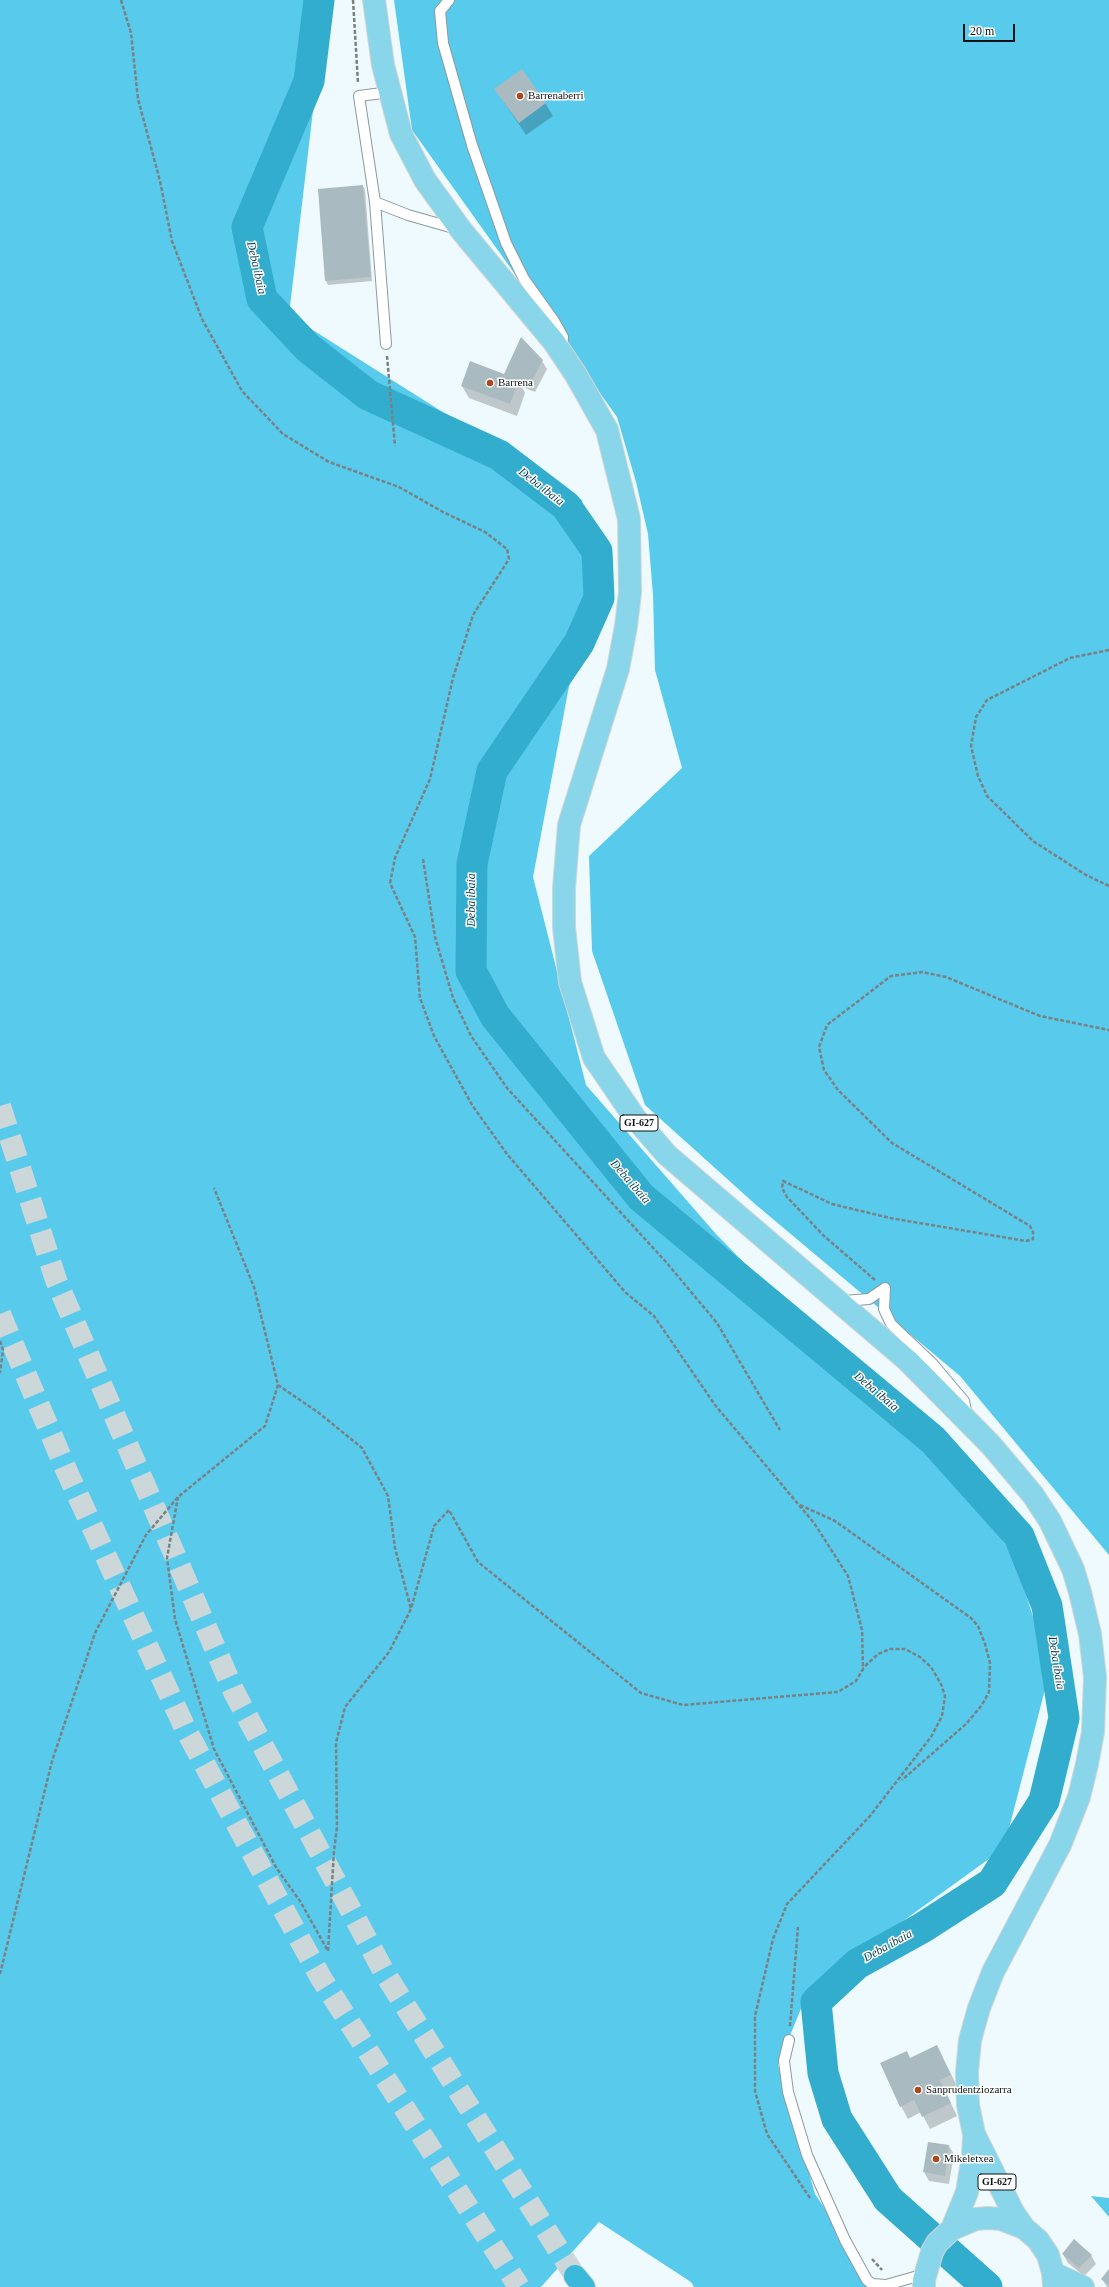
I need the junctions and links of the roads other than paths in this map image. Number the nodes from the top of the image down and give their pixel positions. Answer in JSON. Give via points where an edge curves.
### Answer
{"nodes":[{"id":1,"x":374,"y":0,"type":"edge"},
{"id":2,"x":449,"y":0,"type":"edge"},
{"id":3,"x":390,"y":92,"type":"junction"},
{"id":4,"x":375,"y":202,"type":"junction"},
{"id":5,"x":461,"y":230,"type":"junction"},
{"id":6,"x":386,"y":344,"type":"road end"},
{"id":7,"x":561,"y":353,"type":"junction"},
{"id":8,"x":839,"y":1301,"type":"junction"},
{"id":9,"x":968,"y":1421,"type":"junction"},
{"id":10,"x":790,"y":2040,"type":"road end"},
{"id":11,"x":974,"y":2134,"type":"junction"},
{"id":12,"x":1024,"y":2228,"type":"junction"},
{"id":13,"x":952,"y":2229,"type":"junction"},
{"id":14,"x":926,"y":2274,"type":"edge"},
{"id":15,"x":1054,"y":2280,"type":"edge"},
{"id":16,"x":1083,"y":2287,"type":"edge"}],
"edges":[{"from":1,"to":3,"type":"main road","number":"GI-627","via":[[383,65]]},
{"from":2,"to":7,"type":"lane","via":[[440,11],[443,43],[472,144],[506,244],[524,279],[563,336]]},
{"from":3,"to":4,"type":"lane","via":[[359,96]]},
{"from":3,"to":5,"type":"main road","number":"GI-627","via":[[401,134],[425,180]]},
{"from":4,"to":5,"type":"lane","via":[[408,215]]},
{"from":4,"to":6,"type":"lane"},
{"from":5,"to":7,"type":"main road","number":"GI-627"},
{"from":7,"to":8,"type":"main road","number":"GI-627","via":[[607,430],[629,519],[630,556],[630,593],[618,669],[569,825],[564,927],[570,982],[576,1007],[594,1058],[635,1118],[662,1150],[748,1226]]},
{"from":8,"to":9,"type":"main road","number":"GI-627","via":[[908,1361]]},
{"from":8,"to":9,"type":"lane","via":[[869,1299],[885,1288],[884,1309],[891,1324],[932,1363],[964,1402]]},
{"from":9,"to":11,"type":"main road","number":"GI-627","via":[[1033,1495],[1062,1545],[1080,1592],[1090,1634],[1095,1701],[1087,1764],[1068,1825],[1041,1884],[993,1972],[970,2040],[967,2072],[968,2105]]},
{"from":10,"to":14,"type":"lane","via":[[784,2061],[788,2092],[807,2156],[835,2219],[867,2280],[872,2284],[897,2283]]},
{"from":11,"to":12,"type":"main road","number":"GI-627","via":[[1003,2194]]},
{"from":11,"to":13,"type":"main road","number":"GI-627","via":[[967,2192]]},
{"from":12,"to":13,"type":"main road","number":"GI-627","via":[[1001,2218],[988,2218],[976,2219]]},
{"from":12,"to":15,"type":"main road","number":"GI-627","via":[[1038,2240],[1048,2255]]},
{"from":13,"to":14,"type":"main road","number":"GI-627","via":[[937,2243]]},
{"from":15,"to":16,"type":"main road","number":"GI-627"}]}
